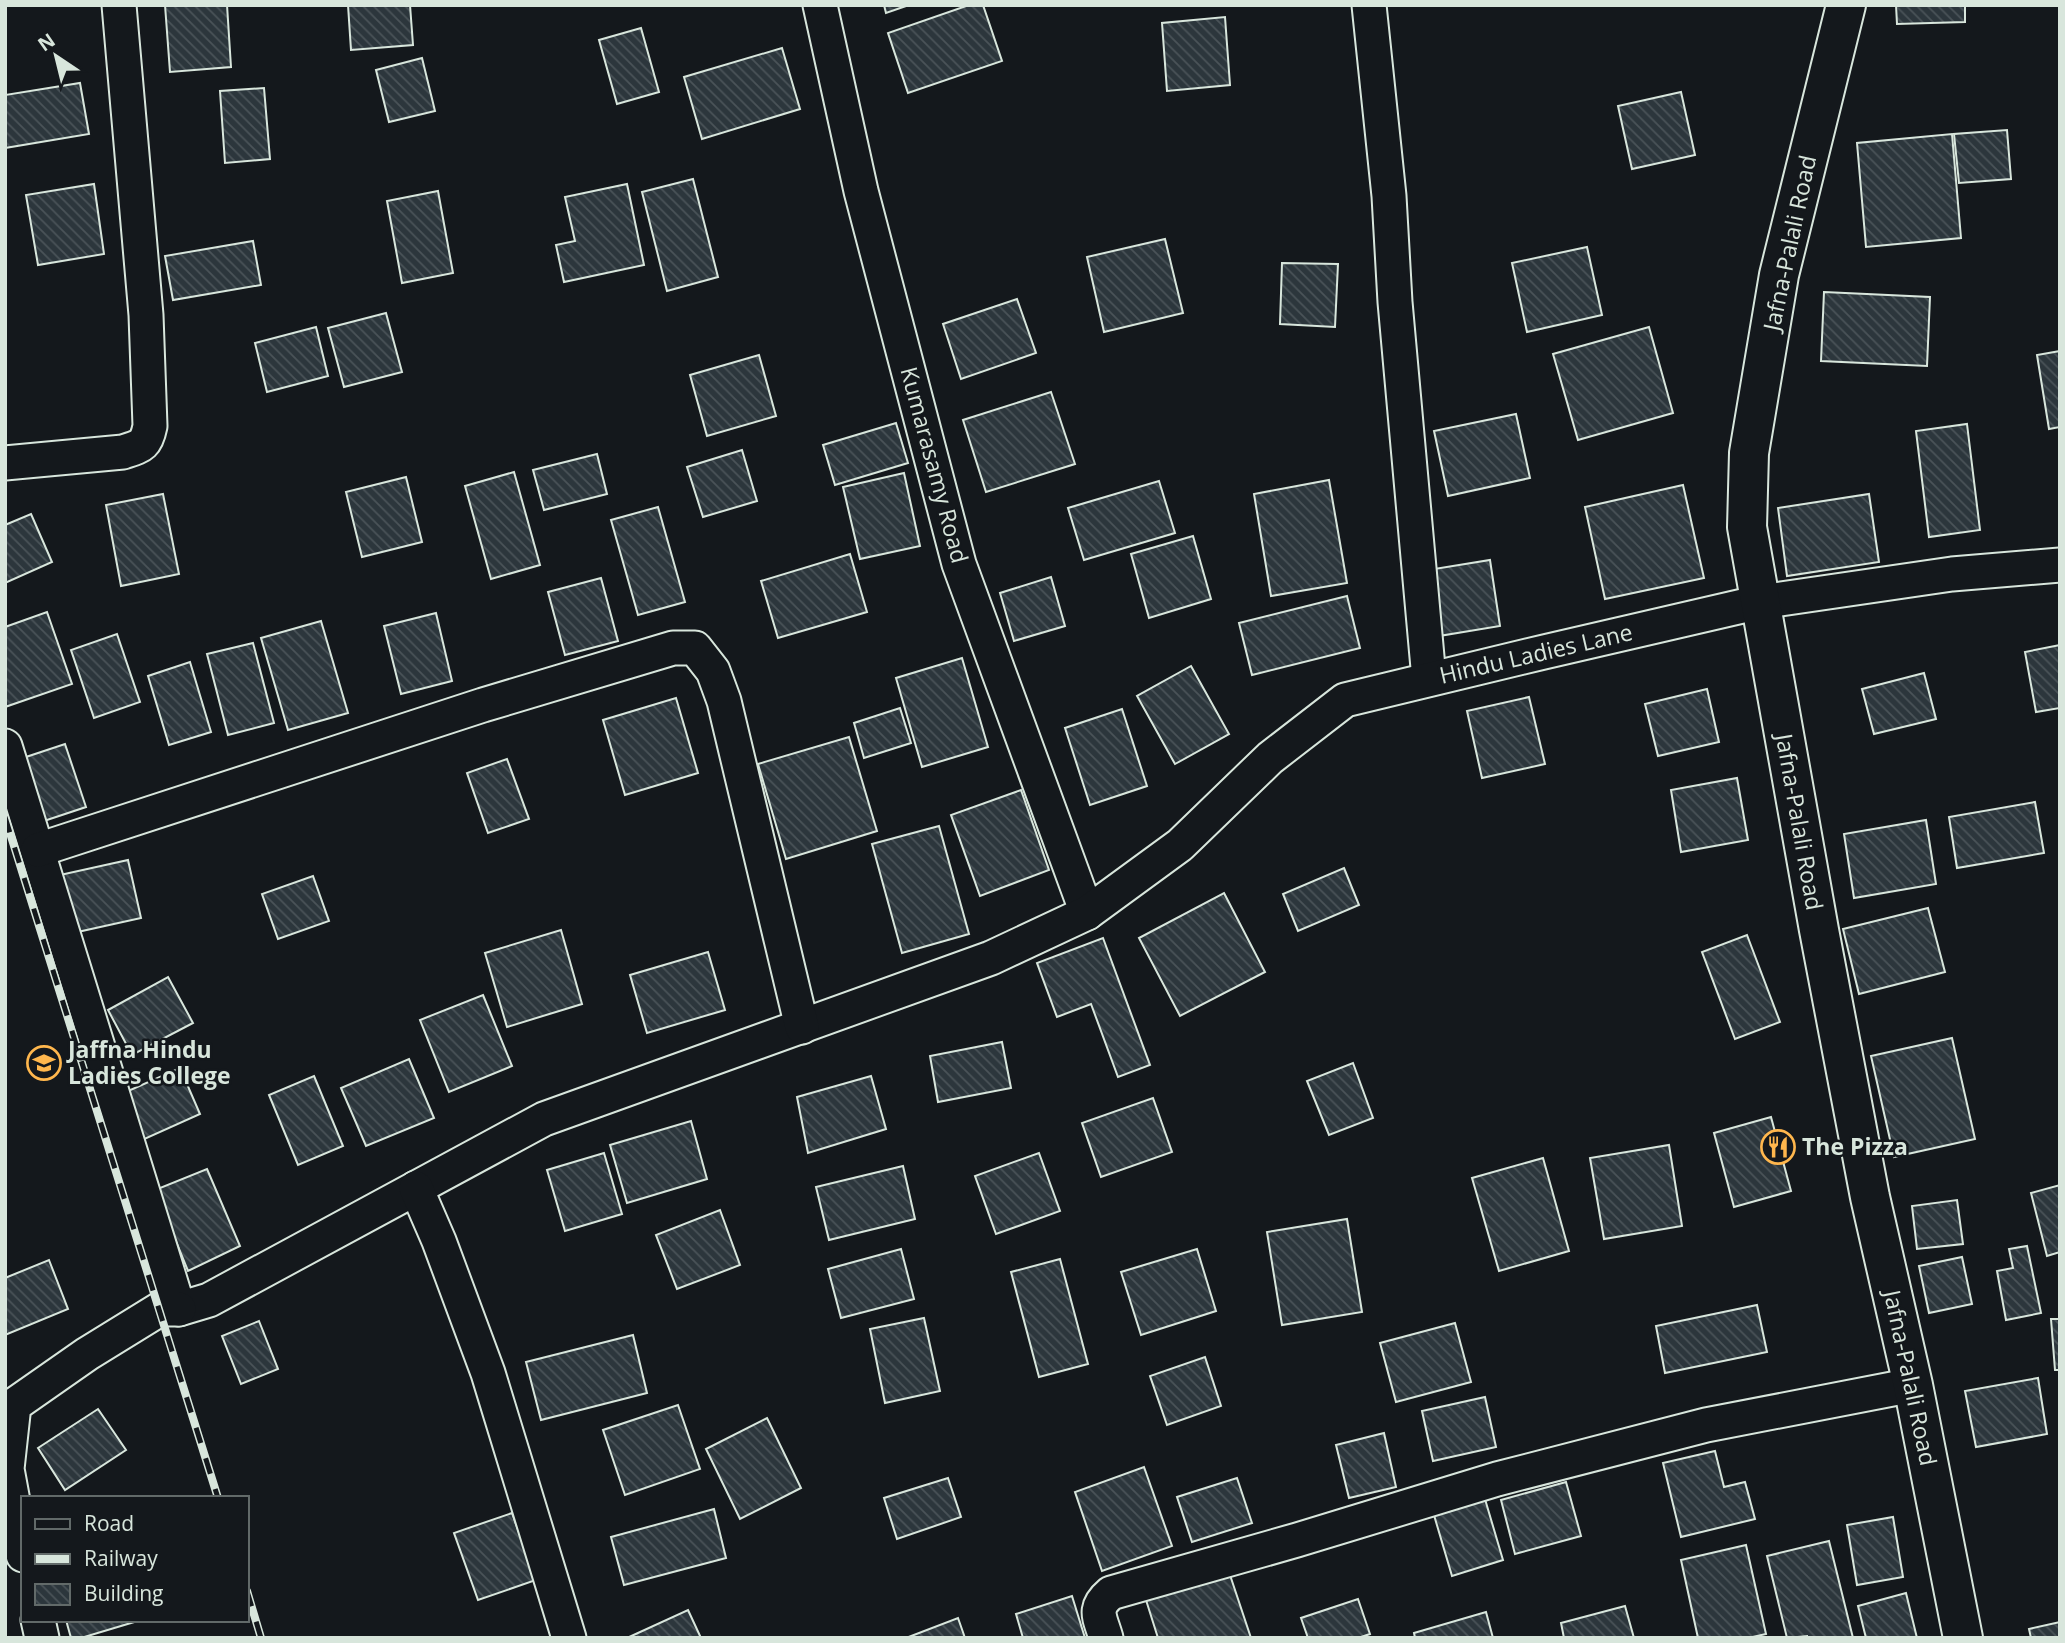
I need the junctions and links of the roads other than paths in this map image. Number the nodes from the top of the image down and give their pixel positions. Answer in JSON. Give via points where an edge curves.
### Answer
{"nodes":[{"id":1,"x":119,"y":5,"type":"edge"},
{"id":2,"x":820,"y":5,"type":"edge"},
{"id":3,"x":1369,"y":5,"type":"edge"},
{"id":4,"x":1846,"y":5,"type":"edge"},
{"id":5,"x":5,"y":463,"type":"edge"},
{"id":6,"x":2060,"y":565,"type":"edge"},
{"id":7,"x":1760,"y":602,"type":"junction"},
{"id":8,"x":1429,"y":679,"type":"junction"},
{"id":9,"x":5,"y":746,"type":"edge"},
{"id":10,"x":38,"y":850,"type":"junction"},
{"id":11,"x":1087,"y":913,"type":"junction"},
{"id":12,"x":802,"y":1027,"type":"junction"},
{"id":13,"x":416,"y":1188,"type":"junction"},
{"id":14,"x":179,"y":1309,"type":"junction"},
{"id":15,"x":1913,"y":1385,"type":"junction"},
{"id":16,"x":21,"y":1545,"type":"edge"},
{"id":17,"x":569,"y":1638,"type":"edge"},
{"id":18,"x":1106,"y":1638,"type":"edge"},
{"id":19,"x":1963,"y":1638,"type":"edge"}],
"edges":[{"from":1,"to":5,"type":"street","via":[[146,315],[148,439],[122,452]]},
{"from":2,"to":11,"type":"street","name":"Kumarasamy Road","via":[[861,191],[959,564]]},
{"from":3,"to":8,"type":"street"},
{"from":4,"to":7,"type":"main road","name":"Jafna-Palali Road","via":[[1779,275],[1749,453],[1747,527]]},
{"from":6,"to":7,"type":"street","name":"Hindu Ladies Lane","via":[[1952,574]]},
{"from":7,"to":8,"type":"street","name":"Hindu Ladies Lane"},
{"from":7,"to":15,"type":"main road","name":"Jafna-Palali Road","via":[[1870,1197]]},
{"from":8,"to":11,"type":"street","name":"Hindu Ladies Lane","via":[[1345,700],[1270,758],[1180,845]]},
{"from":9,"to":10,"type":"street"},
{"from":10,"to":12,"type":"street","via":[[482,705],[673,648],[695,648],[713,671],[724,701]]},
{"from":10,"to":14,"type":"street"},
{"from":11,"to":12,"type":"street","name":"Hindu Ladies Lane","via":[[991,958]]},
{"from":12,"to":13,"type":"street","name":"Hindu Ladies Lane","via":[[544,1119]]},
{"from":13,"to":14,"type":"street","name":"Hindu Ladies Lane","via":[[209,1300]]},
{"from":13,"to":17,"type":"street","via":[[488,1373]]},
{"from":14,"to":16,"type":"street","name":"Hindu Ladies Lane","via":[[160,1309],[14,1405],[6,1469]]},
{"from":15,"to":18,"type":"street","via":[[1706,1425],[1524,1472],[1111,1593],[1100,1602],[1098,1612]]},
{"from":15,"to":19,"type":"main road","name":"Jafna-Palali Road"}]}
